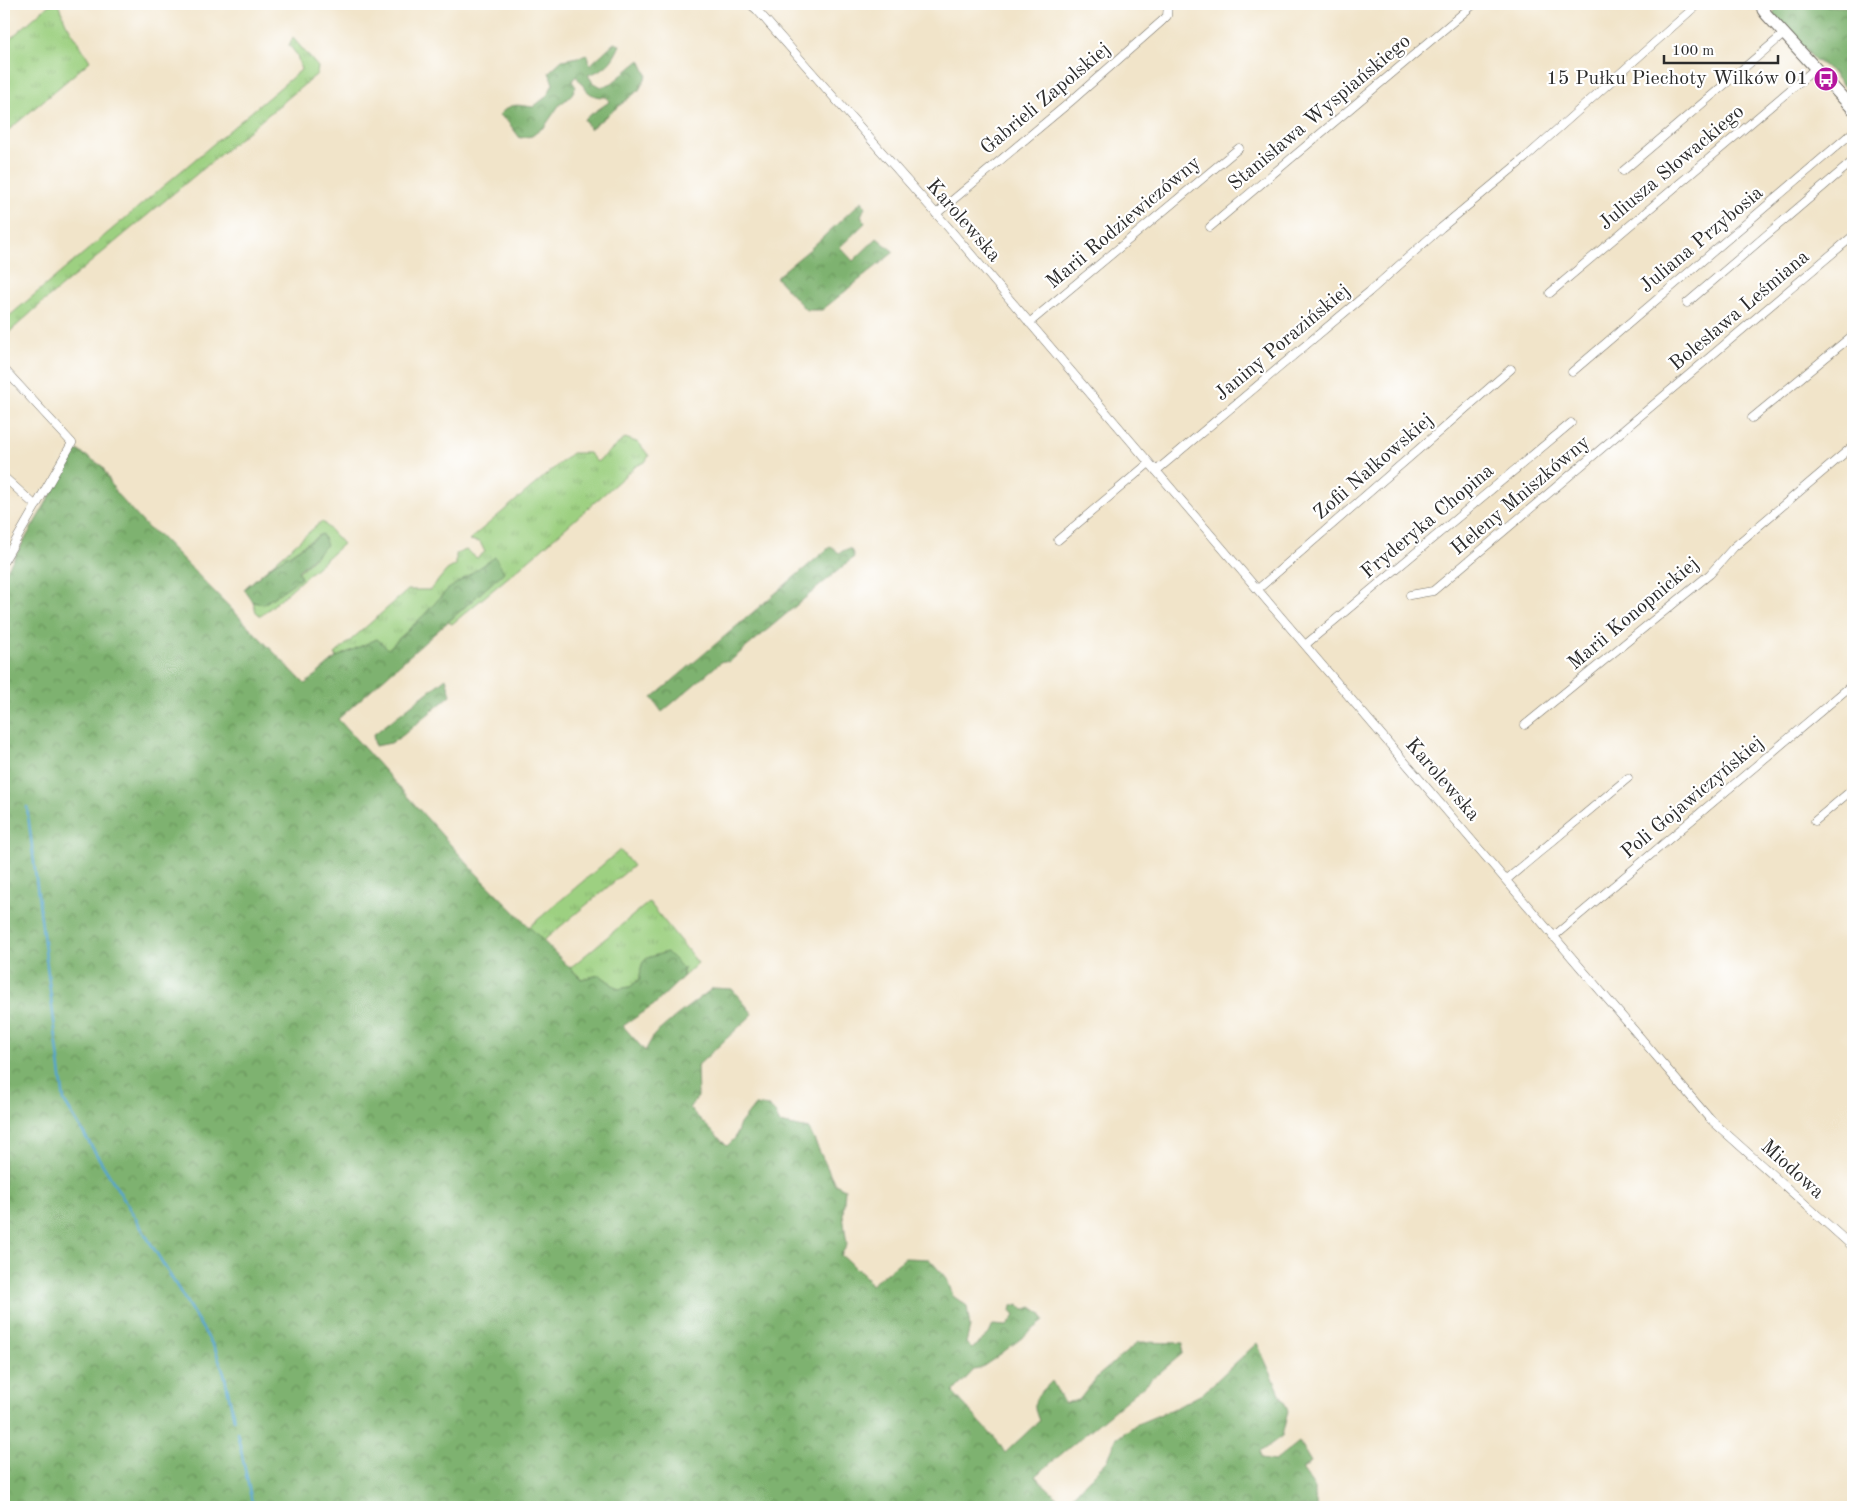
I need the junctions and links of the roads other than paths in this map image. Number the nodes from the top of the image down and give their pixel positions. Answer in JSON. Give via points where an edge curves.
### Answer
{"nodes":[{"id":1,"x":750,"y":4,"type":"edge"},
{"id":2,"x":1168,"y":4,"type":"edge"},
{"id":3,"x":1474,"y":4,"type":"edge"},
{"id":4,"x":1698,"y":4,"type":"edge"},
{"id":5,"x":1762,"y":4,"type":"edge"},
{"id":6,"x":1785,"y":33,"type":"junction"},
{"id":7,"x":1816,"y":68,"type":"junction"},
{"id":8,"x":1853,"y":109,"type":"edge"},
{"id":9,"x":1853,"y":132,"type":"edge"},
{"id":10,"x":1239,"y":148,"type":"dead end"},
{"id":11,"x":1853,"y":161,"type":"edge"},
{"id":12,"x":1623,"y":171,"type":"dead end"},
{"id":13,"x":936,"y":214,"type":"junction"},
{"id":14,"x":1210,"y":227,"type":"dead end"},
{"id":15,"x":1853,"y":236,"type":"edge"},
{"id":16,"x":1550,"y":293,"type":"dead end"},
{"id":17,"x":1688,"y":303,"type":"dead end"},
{"id":18,"x":1029,"y":323,"type":"junction"},
{"id":19,"x":1853,"y":335,"type":"edge"},
{"id":20,"x":4,"y":369,"type":"edge"},
{"id":21,"x":1511,"y":369,"type":"dead end"},
{"id":22,"x":1572,"y":372,"type":"dead end"},
{"id":23,"x":1647,"y":411,"type":"joint"},
{"id":24,"x":1752,"y":418,"type":"dead end"},
{"id":25,"x":1571,"y":423,"type":"dead end"},
{"id":26,"x":1853,"y":446,"type":"edge"},
{"id":27,"x":1149,"y":463,"type":"junction"},
{"id":28,"x":1156,"y":471,"type":"junction"},
{"id":29,"x":4,"y":477,"type":"edge"},
{"id":30,"x":36,"y":506,"type":"junction"},
{"id":31,"x":1058,"y":540,"type":"dead end"},
{"id":32,"x":4,"y":561,"type":"edge"},
{"id":33,"x":1258,"y":590,"type":"junction"},
{"id":34,"x":1410,"y":595,"type":"dead end"},
{"id":35,"x":1305,"y":645,"type":"junction"},
{"id":36,"x":1853,"y":684,"type":"edge"},
{"id":37,"x":1525,"y":725,"type":"dead end"},
{"id":38,"x":1628,"y":778,"type":"dead end"},
{"id":39,"x":1853,"y":789,"type":"edge"},
{"id":40,"x":1815,"y":821,"type":"dead end"},
{"id":41,"x":1506,"y":880,"type":"junction"},
{"id":42,"x":1553,"y":937,"type":"junction"},
{"id":43,"x":1709,"y":1118,"type":"joint"},
{"id":44,"x":1853,"y":1247,"type":"edge"}],
"edges":[{"from":1,"to":13,"type":"street","name":"Karolewska"},
{"from":2,"to":13,"type":"street","name":"Gabrieli Zapolskiej","via":[[1167,16],[1162,21]]},
{"from":3,"to":14,"type":"street","name":"Stanisława Wyspiańskiego"},
{"from":4,"to":28,"type":"street","name":"Janiny Porazińskiej","via":[[1525,158]]},
{"from":5,"to":6,"type":"street","via":[[1766,14]]},
{"from":6,"to":7,"type":"street"},
{"from":6,"to":12,"type":"street"},
{"from":7,"to":8,"type":"street"},
{"from":7,"to":16,"type":"street","name":"Juliusza Słowackiego"},
{"from":9,"to":22,"type":"street","name":"Juliana Przybosia"},
{"from":10,"to":18,"type":"street","name":"Marii Rodziewiczówny"},
{"from":11,"to":17,"type":"street"},
{"from":13,"to":18,"type":"street","name":"Karolewska"},
{"from":15,"to":23,"type":"street","name":"Bolesława Leśmiana"},
{"from":18,"to":27,"type":"street","name":"Karolewska"},
{"from":19,"to":24,"type":"street"},
{"from":20,"to":30,"type":"street","via":[[72,443]]},
{"from":21,"to":33,"type":"street","name":"Zofii Nałkowskiej"},
{"from":23,"to":34,"type":"street","name":"Heleny Mniszkówny","via":[[1433,591]]},
{"from":25,"to":35,"type":"street","name":"Fryderyka Chopina"},
{"from":26,"to":37,"type":"street","name":"Marii Konopnickiej","via":[[1734,547],[1710,574]]},
{"from":27,"to":28,"type":"street","name":"Karolewska"},
{"from":27,"to":31,"type":"street"},
{"from":28,"to":33,"type":"street","name":"Karolewska"},
{"from":29,"to":30,"type":"street"},
{"from":30,"to":32,"type":"street"},
{"from":33,"to":35,"type":"street","name":"Karolewska"},
{"from":35,"to":41,"type":"street","name":"Karolewska"},
{"from":36,"to":42,"type":"street","name":"Poli Gojawiczyńskiej"},
{"from":38,"to":41,"type":"street"},
{"from":39,"to":40,"type":"street"},
{"from":41,"to":42,"type":"street","name":"Karolewska"},
{"from":42,"to":43,"type":"street","name":"Karolewska"},
{"from":43,"to":44,"type":"street","name":"Miodowa"}]}
